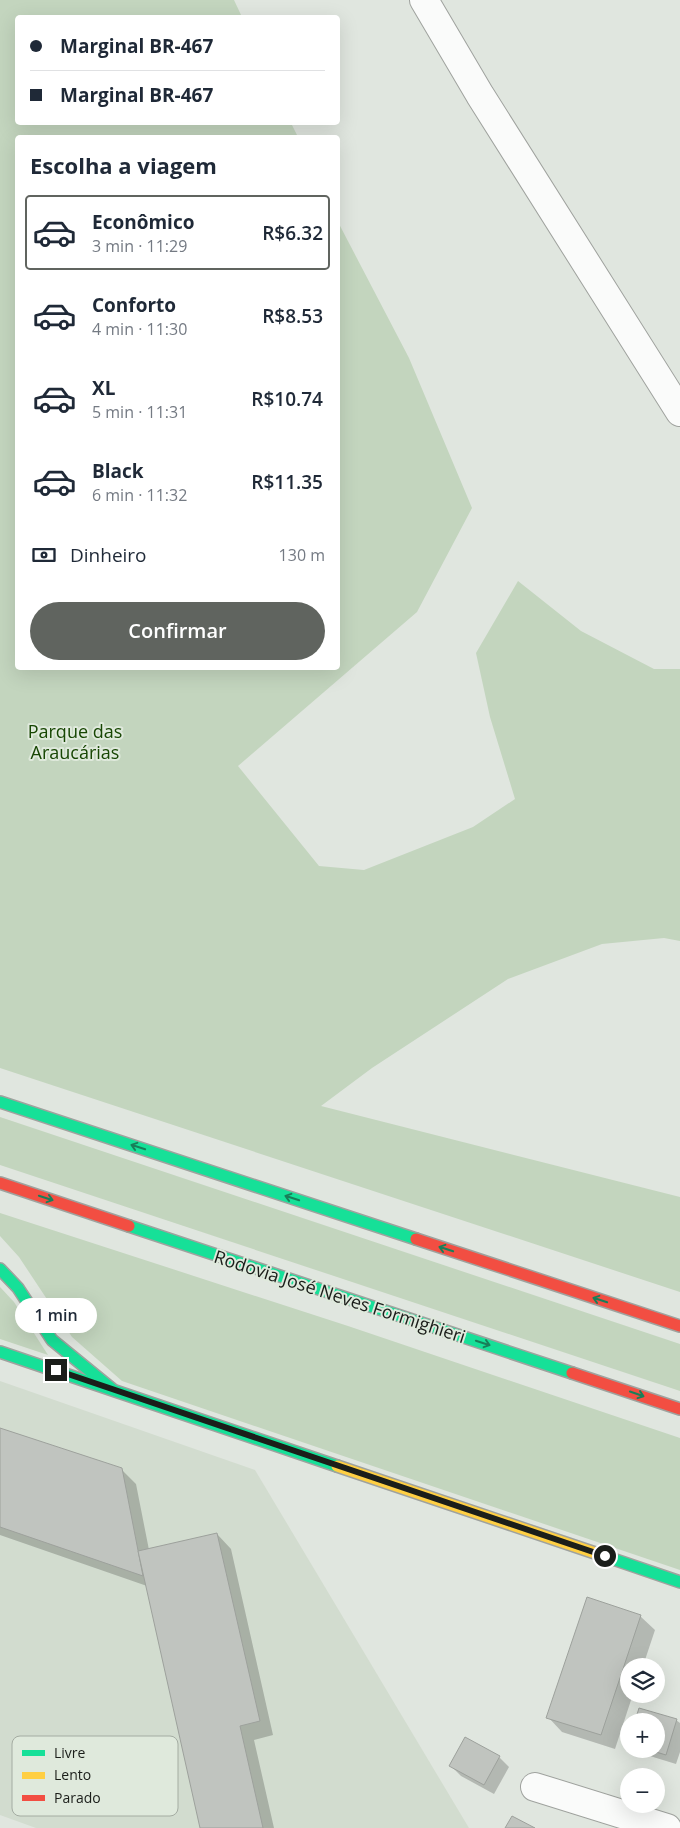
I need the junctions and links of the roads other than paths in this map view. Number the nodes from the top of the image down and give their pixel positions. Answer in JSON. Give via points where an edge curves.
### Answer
{"nodes":[{"id":1,"x":424,"y":0,"type":"edge"},
{"id":2,"x":680,"y":412,"type":"edge"},
{"id":3,"x":0,"y":1102,"type":"edge"},
{"id":4,"x":0,"y":1183,"type":"edge"},
{"id":5,"x":0,"y":1269,"type":"edge"},
{"id":6,"x":619,"y":1306,"type":"junction"},
{"id":7,"x":680,"y":1322,"type":"edge"},
{"id":8,"x":680,"y":1326,"type":"edge"},
{"id":9,"x":0,"y":1352,"type":"edge"},
{"id":10,"x":112,"y":1389,"type":"junction"},
{"id":11,"x":680,"y":1409,"type":"edge"},
{"id":12,"x":680,"y":1582,"type":"edge"},
{"id":13,"x":535,"y":1787,"type":"dead end"},
{"id":14,"x":667,"y":1828,"type":"edge"}],
"edges":[{"from":1,"to":2,"type":"street","via":[[480,95]]},
{"from":6,"to":3,"type":"main road","one_way":true},
{"from":4,"to":11,"type":"main road","name":"Rodovia José Neves Formighieri","one_way":true},
{"from":5,"to":10,"type":"main road","via":[[18,1288],[52,1340]]},
{"from":6,"to":7,"type":"main road"},
{"from":6,"to":8,"type":"main road"},
{"from":9,"to":10,"type":"main road"},
{"from":10,"to":12,"type":"main road"},
{"from":13,"to":14,"type":"street"}]}
